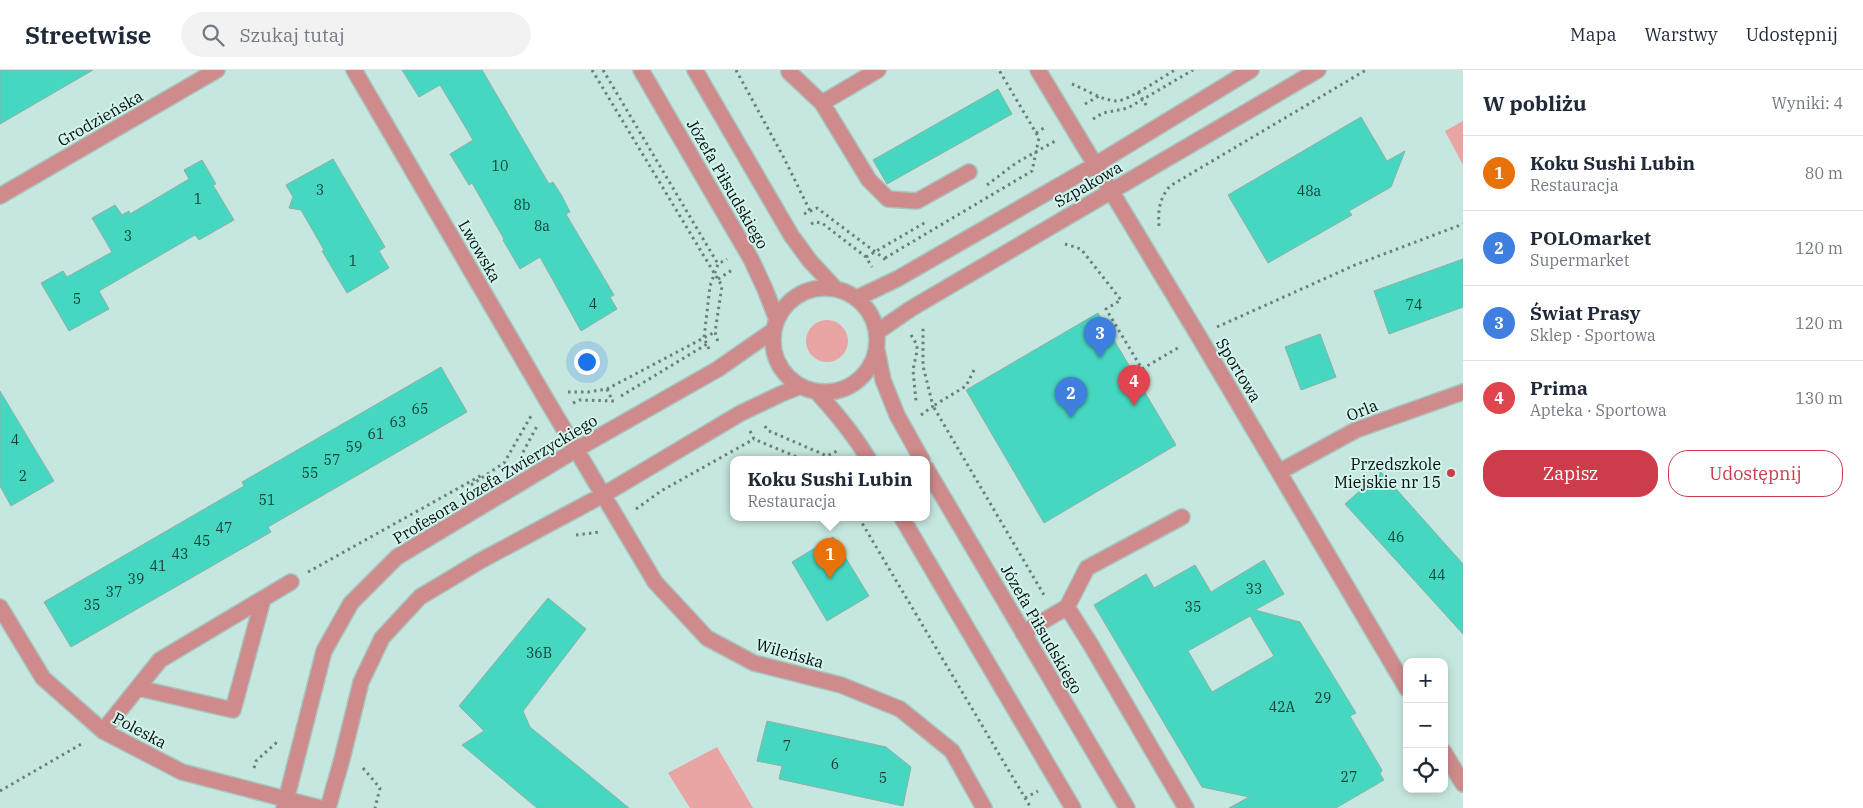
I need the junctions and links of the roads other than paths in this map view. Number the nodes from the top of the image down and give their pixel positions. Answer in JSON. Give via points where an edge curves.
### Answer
{"nodes":[{"id":1,"x":217,"y":70,"type":"edge"},
{"id":2,"x":354,"y":70,"type":"edge"},
{"id":3,"x":641,"y":70,"type":"edge"},
{"id":4,"x":695,"y":70,"type":"edge"},
{"id":5,"x":878,"y":70,"type":"edge"},
{"id":6,"x":1038,"y":70,"type":"edge"},
{"id":7,"x":1252,"y":70,"type":"edge"},
{"id":8,"x":1318,"y":70,"type":"edge"},
{"id":9,"x":789,"y":72,"type":"dead end"},
{"id":10,"x":822,"y":103,"type":"junction"},
{"id":11,"x":1095,"y":165,"type":"junction"},
{"id":12,"x":969,"y":172,"type":"dead end"},
{"id":13,"x":1110,"y":191,"type":"junction"},
{"id":14,"x":0,"y":196,"type":"edge"},
{"id":15,"x":836,"y":288,"type":"junction"},
{"id":16,"x":857,"y":298,"type":"junction"},
{"id":17,"x":776,"y":325,"type":"junction"},
{"id":18,"x":877,"y":332,"type":"junction"},
{"id":19,"x":877,"y":348,"type":"junction"},
{"id":20,"x":801,"y":386,"type":"junction"},
{"id":21,"x":816,"y":391,"type":"junction"},
{"id":22,"x":1463,"y":392,"type":"edge"},
{"id":23,"x":577,"y":449,"type":"junction"},
{"id":24,"x":867,"y":456,"type":"edge"},
{"id":25,"x":920,"y":456,"type":"edge"},
{"id":26,"x":1279,"y":472,"type":"junction"},
{"id":27,"x":930,"y":475,"type":"edge"},
{"id":28,"x":603,"y":495,"type":"junction"},
{"id":29,"x":1182,"y":517,"type":"dead end"},
{"id":30,"x":904,"y":521,"type":"edge"},
{"id":31,"x":291,"y":582,"type":"road end"},
{"id":32,"x":263,"y":599,"type":"junction"},
{"id":33,"x":0,"y":606,"type":"edge"},
{"id":34,"x":1061,"y":610,"type":"junction"},
{"id":35,"x":1023,"y":633,"type":"junction"},
{"id":36,"x":1403,"y":682,"type":"edge"},
{"id":37,"x":138,"y":688,"type":"junction"},
{"id":38,"x":103,"y":732,"type":"junction"},
{"id":39,"x":1448,"y":759,"type":"edge"},
{"id":40,"x":1463,"y":784,"type":"edge"},
{"id":41,"x":286,"y":804,"type":"edge"},
{"id":42,"x":320,"y":808,"type":"edge"},
{"id":43,"x":328,"y":808,"type":"edge"},
{"id":44,"x":984,"y":808,"type":"edge"},
{"id":45,"x":1072,"y":808,"type":"edge"},
{"id":46,"x":1127,"y":808,"type":"edge"},
{"id":47,"x":1186,"y":808,"type":"edge"}],
"edges":[{"from":1,"to":14,"type":"street","name":"Grodzieńska"},
{"from":2,"to":23,"type":"street","name":"Lwowska"},
{"from":3,"to":17,"type":"street","name":"Józefa Piłsudskiego","via":[[751,259]]},
{"from":4,"to":15,"type":"street","name":"Józefa Piłsudskiego","via":[[792,235],[810,261]]},
{"from":5,"to":10,"type":"street"},
{"from":6,"to":11,"type":"street","name":"Sportowa"},
{"from":7,"to":11,"type":"street","name":"Szpakowa"},
{"from":8,"to":13,"type":"street","name":"Szpakowa"},
{"from":9,"to":10,"type":"street"},
{"from":10,"to":12,"type":"street","via":[[869,180],[888,199],[917,201]]},
{"from":11,"to":13,"type":"street","name":"Sportowa"},
{"from":11,"to":16,"type":"street","name":"Szpakowa","via":[[882,287]]},
{"from":13,"to":18,"type":"street","name":"Szpakowa"},
{"from":13,"to":26,"type":"street","name":"Sportowa"},
{"from":15,"to":16,"type":"street"},
{"from":15,"to":17,"type":"street","via":[[818,288],[801,293],[787,304]]},
{"from":16,"to":18,"type":"street","via":[[874,319]]},
{"from":17,"to":20,"type":"street","via":[[774,347],[778,362]]},
{"from":17,"to":23,"type":"street","name":"Profesora Józefa Zwierzyckiego","via":[[729,362]]},
{"from":18,"to":19,"type":"street"},
{"from":19,"to":21,"type":"street","via":[[872,364],[862,377],[832,391]]},
{"from":19,"to":25,"type":"street","via":[[883,380],[897,415]]},
{"from":20,"to":21,"type":"street"},
{"from":20,"to":28,"type":"street","via":[[754,407]]},
{"from":21,"to":24,"type":"street","via":[[837,413]]},
{"from":22,"to":26,"type":"street","name":"Orla","via":[[1356,430]]},
{"from":23,"to":28,"type":"street","name":"Wileńska"},
{"from":23,"to":41,"type":"street","name":"Profesora Józefa Zwierzyckiego","via":[[397,557],[351,603],[324,651]]},
{"from":26,"to":36,"type":"street","name":"Sportowa"},
{"from":27,"to":35,"type":"street","name":"Józefa Piłsudskiego"},
{"from":28,"to":43,"type":"street","via":[[420,597],[382,638],[361,682]]},
{"from":28,"to":44,"type":"street","name":"Wileńska","via":[[656,582],[707,638],[754,663],[841,686],[900,709],[952,751]]},
{"from":29,"to":34,"type":"street","via":[[1087,568]]},
{"from":30,"to":45,"type":"street"},
{"from":31,"to":32,"type":"street"},
{"from":32,"to":37,"type":"street","via":[[160,660]]},
{"from":32,"to":37,"type":"street","via":[[233,710]]},
{"from":33,"to":38,"type":"street","name":"Poleska","via":[[43,678]]},
{"from":34,"to":35,"type":"street"},
{"from":34,"to":47,"type":"street","via":[[1091,645]]},
{"from":35,"to":46,"type":"street","name":"Józefa Piłsudskiego"},
{"from":37,"to":38,"type":"street"},
{"from":38,"to":41,"type":"street","name":"Poleska","via":[[182,772]]},
{"from":39,"to":40,"type":"street"},
{"from":41,"to":42,"type":"street","name":"Poleska"}]}
